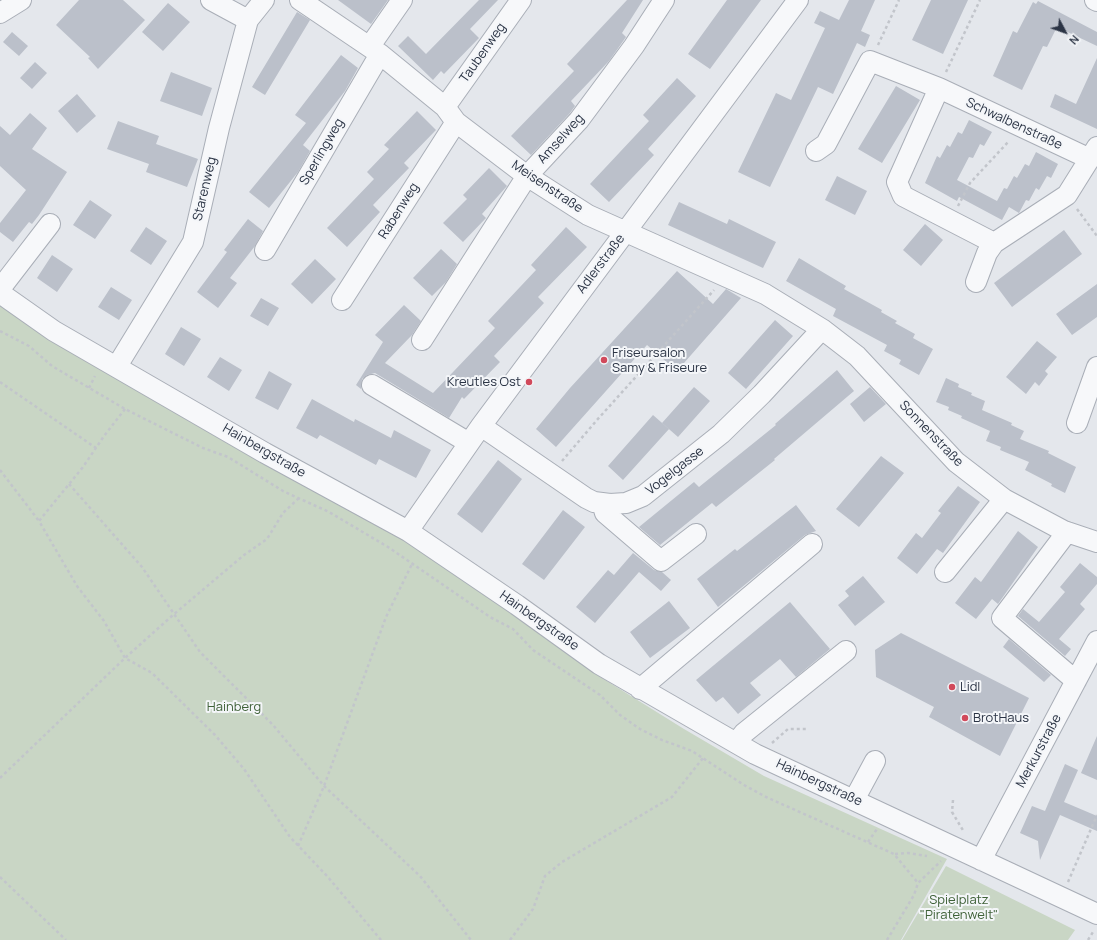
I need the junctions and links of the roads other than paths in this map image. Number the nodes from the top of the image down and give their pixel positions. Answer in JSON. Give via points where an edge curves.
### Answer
{"nodes":[{"id":1,"x":22,"y":0,"type":"edge"},
{"id":2,"x":211,"y":0,"type":"edge"},
{"id":3,"x":264,"y":0,"type":"edge"},
{"id":4,"x":300,"y":0,"type":"edge"},
{"id":5,"x":402,"y":0,"type":"edge"},
{"id":6,"x":521,"y":0,"type":"edge"},
{"id":7,"x":664,"y":0,"type":"edge"},
{"id":8,"x":798,"y":0,"type":"edge"},
{"id":9,"x":0,"y":13,"type":"edge"},
{"id":10,"x":248,"y":20,"type":"junction"},
{"id":11,"x":375,"y":50,"type":"junction"},
{"id":12,"x":939,"y":88,"type":"junction"},
{"id":13,"x":450,"y":114,"type":"junction"},
{"id":14,"x":816,"y":151,"type":"dead end"},
{"id":15,"x":1093,"y":153,"type":"edge"},
{"id":16,"x":527,"y":176,"type":"junction"},
{"id":17,"x":50,"y":224,"type":"dead end"},
{"id":18,"x":625,"y":232,"type":"junction"},
{"id":19,"x":994,"y":243,"type":"junction"},
{"id":20,"x":265,"y":250,"type":"dead end"},
{"id":21,"x":976,"y":282,"type":"dead end"},
{"id":22,"x":0,"y":289,"type":"edge"},
{"id":23,"x":0,"y":293,"type":"edge"},
{"id":24,"x":342,"y":300,"type":"dead end"},
{"id":25,"x":822,"y":329,"type":"junction"},
{"id":26,"x":422,"y":340,"type":"dead end"},
{"id":27,"x":117,"y":366,"type":"junction"},
{"id":28,"x":1097,"y":367,"type":"edge"},
{"id":29,"x":372,"y":385,"type":"dead end"},
{"id":30,"x":1077,"y":422,"type":"dead end"},
{"id":31,"x":481,"y":426,"type":"junction"},
{"id":32,"x":469,"y":443,"type":"junction"},
{"id":33,"x":1004,"y":499,"type":"junction"},
{"id":34,"x":602,"y":504,"type":"junction"},
{"id":35,"x":408,"y":531,"type":"junction"},
{"id":36,"x":1067,"y":532,"type":"junction"},
{"id":37,"x":696,"y":534,"type":"dead end"},
{"id":38,"x":1097,"y":542,"type":"edge"},
{"id":39,"x":812,"y":544,"type":"dead end"},
{"id":40,"x":945,"y":572,"type":"dead end"},
{"id":41,"x":1097,"y":641,"type":"edge"},
{"id":42,"x":846,"y":651,"type":"dead end"},
{"id":43,"x":1076,"y":681,"type":"junction"},
{"id":44,"x":640,"y":689,"type":"junction"},
{"id":45,"x":736,"y":743,"type":"junction"},
{"id":46,"x":875,"y":761,"type":"dead end"},
{"id":47,"x":854,"y":800,"type":"junction"},
{"id":48,"x":981,"y":860,"type":"junction"},
{"id":49,"x":1095,"y":923,"type":"edge"}],
"edges":[{"from":1,"to":9,"type":"street"},
{"from":2,"to":10,"type":"street"},
{"from":3,"to":10,"type":"street","name":"Starenweg"},
{"from":4,"to":11,"type":"street","name":"Meisenstraße"},
{"from":5,"to":11,"type":"street","name":"Sperlingweg"},
{"from":6,"to":13,"type":"street","name":"Taubenweg"},
{"from":7,"to":16,"type":"street","name":"Amselweg","via":[[634,46],[579,120]]},
{"from":8,"to":18,"type":"street","name":"Adlerstraße"},
{"from":10,"to":27,"type":"street","name":"Starenweg","via":[[219,128],[193,242]]},
{"from":11,"to":13,"type":"street","name":"Meisenstraße"},
{"from":11,"to":20,"type":"street","name":"Sperlingweg"},
{"from":12,"to":14,"type":"street","name":"Schwalbenstraße","via":[[870,61],[826,144]]},
{"from":12,"to":15,"type":"street","name":"Schwalbenstraße","via":[[1021,127]]},
{"from":12,"to":19,"type":"street","via":[[897,182],[903,196]]},
{"from":13,"to":16,"type":"street","name":"Meisenstraße"},
{"from":13,"to":24,"type":"street","name":"Rabenweg"},
{"from":15,"to":19,"type":"street","name":"Schwalbenstraße","via":[[1067,195]]},
{"from":16,"to":18,"type":"street","name":"Meisenstraße","via":[[588,215]]},
{"from":16,"to":26,"type":"street","name":"Amselweg"},
{"from":17,"to":22,"type":"street"},
{"from":18,"to":25,"type":"street","name":"Meisenstraße","via":[[765,294]]},
{"from":18,"to":31,"type":"street","name":"Adlerstraße"},
{"from":19,"to":21,"type":"street","via":[[986,253]]},
{"from":23,"to":27,"type":"street","name":"Hainbergstraße","via":[[54,331]]},
{"from":25,"to":33,"type":"street","name":"Sonnenstraße","via":[[857,356],[956,462]]},
{"from":25,"to":34,"type":"street","name":"Vogelgasse","via":[[721,434],[643,496],[626,503]]},
{"from":27,"to":35,"type":"street","name":"Hainbergstraße","via":[[265,453]]},
{"from":28,"to":30,"type":"street"},
{"from":29,"to":32,"type":"street"},
{"from":31,"to":32,"type":"street","name":"Adlerstraße"},
{"from":31,"to":34,"type":"street","name":"Vogelgasse","via":[[586,498]]},
{"from":32,"to":35,"type":"street","name":"Adlerstraße"},
{"from":33,"to":36,"type":"street","name":"Sonnenstraße"},
{"from":33,"to":40,"type":"street"},
{"from":34,"to":37,"type":"street","via":[[605,513],[661,561]]},
{"from":35,"to":44,"type":"street","name":"Hainbergstraße","via":[[599,664]]},
{"from":36,"to":38,"type":"street","name":"Sonnenstraße"},
{"from":36,"to":43,"type":"street","via":[[1002,618]]},
{"from":39,"to":44,"type":"street"},
{"from":41,"to":43,"type":"street","name":"Merkurstraße"},
{"from":42,"to":45,"type":"street","via":[[744,733]]},
{"from":43,"to":48,"type":"street","name":"Merkurstraße"},
{"from":44,"to":45,"type":"street","name":"Hainbergstraße"},
{"from":45,"to":47,"type":"street","name":"Hainbergstraße"},
{"from":46,"to":47,"type":"street"},
{"from":47,"to":48,"type":"street","name":"Hainbergstraße"},
{"from":48,"to":49,"type":"street","name":"Hainbergstraße"}]}
